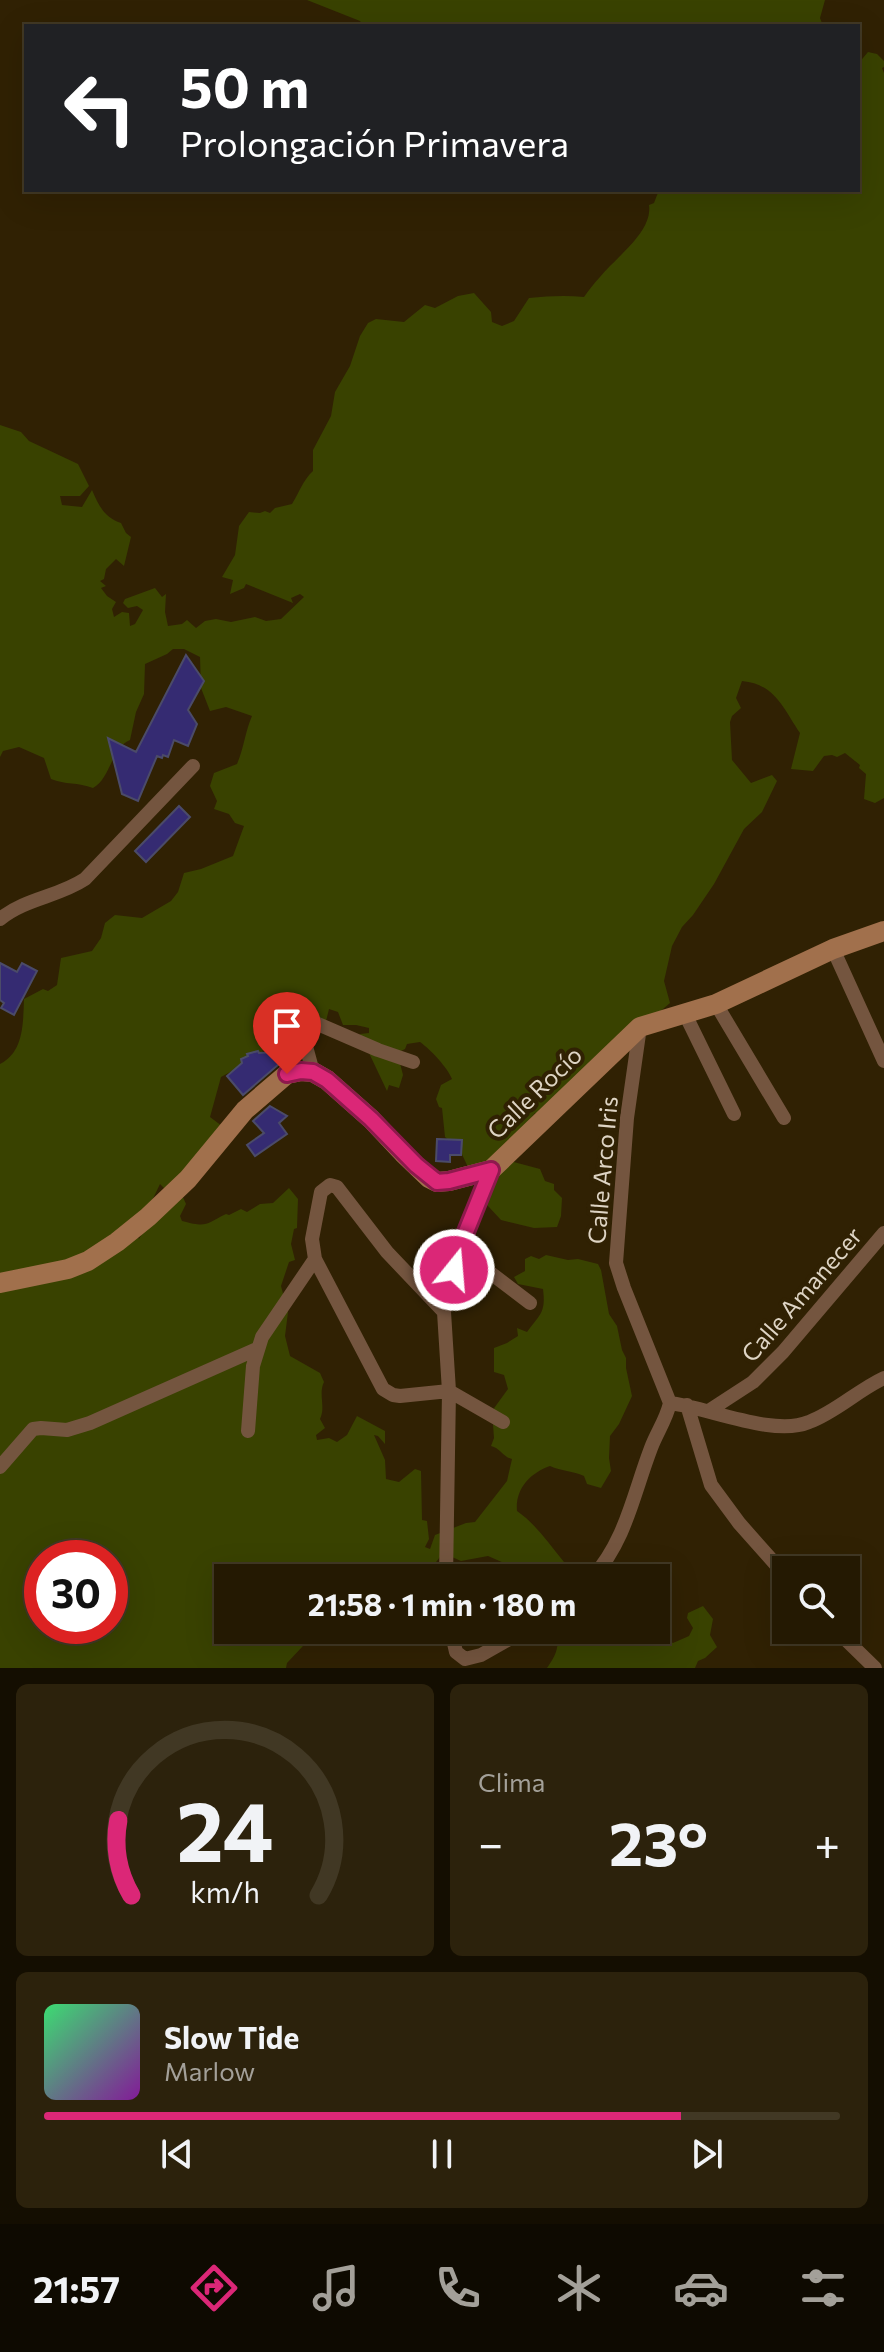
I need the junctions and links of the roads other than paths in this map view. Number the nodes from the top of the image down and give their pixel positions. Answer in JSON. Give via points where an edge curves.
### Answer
{"nodes":[{"id":1,"x":193,"y":766,"type":"dead end"},
{"id":2,"x":0,"y":919,"type":"edge"},
{"id":3,"x":884,"y":931,"type":"edge"},
{"id":4,"x":833,"y":949,"type":"junction"},
{"id":5,"x":716,"y":1004,"type":"junction"},
{"id":6,"x":685,"y":1014,"type":"junction"},
{"id":7,"x":640,"y":1027,"type":"junction"},
{"id":8,"x":884,"y":1061,"type":"edge"},
{"id":9,"x":413,"y":1062,"type":"dead end"},
{"id":10,"x":313,"y":1072,"type":"junction"},
{"id":11,"x":734,"y":1114,"type":"dead end"},
{"id":12,"x":784,"y":1118,"type":"dead end"},
{"id":13,"x":491,"y":1170,"type":"junction"},
{"id":14,"x":884,"y":1233,"type":"edge"},
{"id":15,"x":459,"y":1249,"type":"junction"},
{"id":16,"x":315,"y":1259,"type":"junction"},
{"id":17,"x":0,"y":1283,"type":"edge"},
{"id":18,"x":530,"y":1303,"type":"dead end"},
{"id":19,"x":444,"y":1312,"type":"junction"},
{"id":20,"x":257,"y":1349,"type":"junction"},
{"id":21,"x":884,"y":1378,"type":"edge"},
{"id":22,"x":449,"y":1391,"type":"junction"},
{"id":23,"x":670,"y":1403,"type":"junction"},
{"id":24,"x":687,"y":1405,"type":"junction"},
{"id":25,"x":710,"y":1410,"type":"junction"},
{"id":26,"x":503,"y":1422,"type":"dead end"},
{"id":27,"x":248,"y":1431,"type":"dead end"},
{"id":28,"x":0,"y":1467,"type":"edge"},
{"id":29,"x":772,"y":1560,"type":"edge"},
{"id":30,"x":446,"y":1564,"type":"edge"},
{"id":31,"x":603,"y":1564,"type":"edge"},
{"id":32,"x":454,"y":1644,"type":"edge"},
{"id":33,"x":506,"y":1644,"type":"edge"},
{"id":34,"x":850,"y":1644,"type":"edge"},
{"id":35,"x":482,"y":1662,"type":"edge"},
{"id":36,"x":875,"y":1668,"type":"edge"}],
"edges":[{"from":1,"to":2,"type":"street","via":[[85,879]]},
{"from":3,"to":4,"type":"street"},
{"from":4,"to":5,"type":"street"},
{"from":4,"to":8,"type":"street"},
{"from":5,"to":6,"type":"street"},
{"from":5,"to":12,"type":"street"},
{"from":6,"to":7,"type":"street"},
{"from":6,"to":11,"type":"street"},
{"from":7,"to":13,"type":"street","name":"Calle Rocío"},
{"from":7,"to":23,"type":"street","name":"Calle Arco Iris","via":[[616,1263]]},
{"from":9,"to":10,"type":"street","via":[[306,1021],[301,1028]]},
{"from":10,"to":13,"type":"street","via":[[344,1094],[429,1178],[442,1182]]},
{"from":10,"to":17,"type":"street","via":[[287,1074],[245,1110],[188,1179],[117,1242],[68,1269]]},
{"from":13,"to":15,"type":"street","name":"Calle Rocío"},
{"from":14,"to":25,"type":"street","name":"Calle Amanecer","via":[[759,1377]]},
{"from":15,"to":18,"type":"street"},
{"from":15,"to":19,"type":"street","name":"Calle Rocío"},
{"from":16,"to":19,"type":"street","via":[[312,1239],[321,1192],[330,1185]]},
{"from":16,"to":20,"type":"street"},
{"from":16,"to":22,"type":"street","via":[[383,1389],[400,1396]]},
{"from":19,"to":22,"type":"street","name":"Calle Rocío"},
{"from":20,"to":27,"type":"street"},
{"from":20,"to":28,"type":"street","via":[[90,1423],[67,1430],[33,1429]]},
{"from":21,"to":25,"type":"street","via":[[814,1421],[793,1427]]},
{"from":22,"to":26,"type":"street"},
{"from":22,"to":30,"type":"street","name":"Calle Rocío"},
{"from":23,"to":24,"type":"street"},
{"from":23,"to":31,"type":"street","via":[[617,1545]]},
{"from":24,"to":25,"type":"street"},
{"from":24,"to":29,"type":"street","via":[[711,1485]]},
{"from":32,"to":35,"type":"street","via":[[460,1657]]},
{"from":33,"to":35,"type":"street"},
{"from":34,"to":36,"type":"street"}]}
